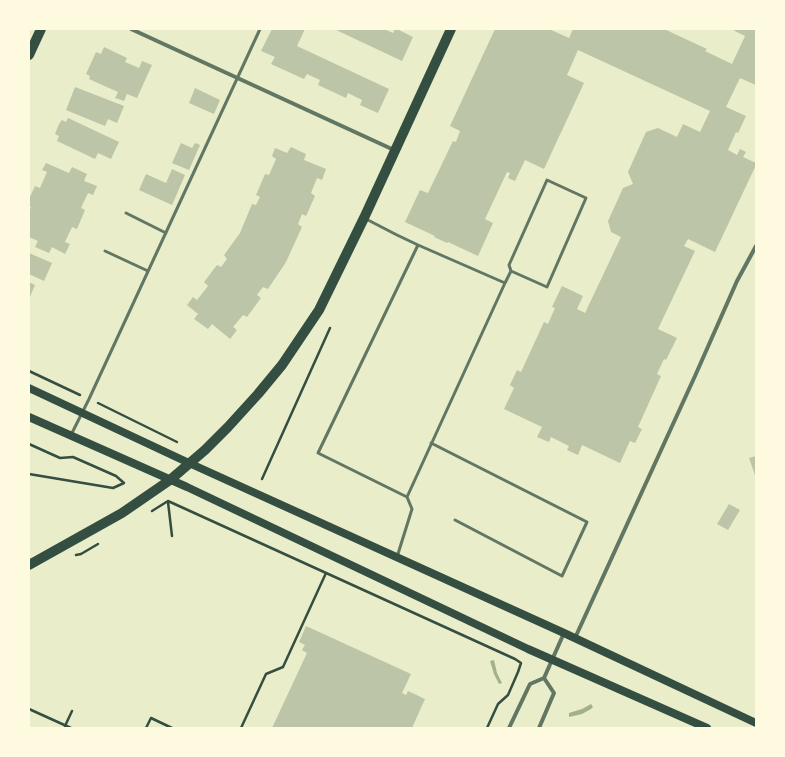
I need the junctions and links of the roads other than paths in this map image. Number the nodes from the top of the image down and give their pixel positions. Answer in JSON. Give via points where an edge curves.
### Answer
{"nodes":[{"id":1,"x":41,"y":29,"type":"edge"},
{"id":2,"x":131,"y":29,"type":"edge"},
{"id":3,"x":260,"y":29,"type":"edge"},
{"id":4,"x":451,"y":29,"type":"edge"},
{"id":5,"x":29,"y":55,"type":"edge"},
{"id":6,"x":237,"y":78,"type":"junction"},
{"id":7,"x":395,"y":150,"type":"junction"},
{"id":8,"x":126,"y":213,"type":"dead end"},
{"id":9,"x":364,"y":218,"type":"junction"},
{"id":10,"x":166,"y":233,"type":"junction"},
{"id":11,"x":418,"y":245,"type":"junction"},
{"id":12,"x":756,"y":246,"type":"edge"},
{"id":13,"x":105,"y":251,"type":"dead end"},
{"id":14,"x":148,"y":271,"type":"junction"},
{"id":15,"x":511,"y":271,"type":"junction"},
{"id":16,"x":505,"y":283,"type":"junction"},
{"id":17,"x":29,"y":388,"type":"edge"},
{"id":18,"x":82,"y":413,"type":"junction"},
{"id":19,"x":29,"y":417,"type":"edge"},
{"id":20,"x":71,"y":436,"type":"junction"},
{"id":21,"x":431,"y":443,"type":"junction"},
{"id":22,"x":189,"y":463,"type":"junction"},
{"id":23,"x":170,"y":480,"type":"junction"},
{"id":24,"x":407,"y":497,"type":"junction"},
{"id":25,"x":455,"y":520,"type":"dead end"},
{"id":26,"x":397,"y":557,"type":"junction"},
{"id":27,"x":29,"y":565,"type":"edge"},
{"id":28,"x":564,"y":633,"type":"junction"},
{"id":29,"x":575,"y":638,"type":"junction"},
{"id":30,"x":552,"y":660,"type":"junction"},
{"id":31,"x":544,"y":678,"type":"junction"},
{"id":32,"x":756,"y":723,"type":"edge"},
{"id":33,"x":703,"y":727,"type":"edge"},
{"id":34,"x":509,"y":728,"type":"edge"},
{"id":35,"x":539,"y":728,"type":"edge"}],
"edges":[{"from":1,"to":5,"type":"main road"},
{"from":2,"to":6,"type":"street"},
{"from":3,"to":6,"type":"lane"},
{"from":4,"to":7,"type":"main road"},
{"from":6,"to":7,"type":"street"},
{"from":6,"to":10,"type":"lane"},
{"from":7,"to":9,"type":"main road"},
{"from":8,"to":10,"type":"lane"},
{"from":9,"to":11,"type":"lane"},
{"from":9,"to":22,"type":"main road","via":[[319,310],[282,365],[228,427]]},
{"from":10,"to":14,"type":"lane"},
{"from":11,"to":16,"type":"lane"},
{"from":11,"to":24,"type":"lane","via":[[318,453]]},
{"from":12,"to":29,"type":"street","via":[[737,281]]},
{"from":13,"to":14,"type":"lane"},
{"from":14,"to":18,"type":"lane"},
{"from":15,"to":15,"type":"lane","via":[[509,264],[547,180],[586,198],[547,286]]},
{"from":15,"to":16,"type":"lane"},
{"from":16,"to":21,"type":"lane"},
{"from":17,"to":18,"type":"main road"},
{"from":18,"to":20,"type":"lane"},
{"from":18,"to":22,"type":"main road"},
{"from":19,"to":20,"type":"main road"},
{"from":20,"to":23,"type":"main road"},
{"from":21,"to":24,"type":"lane"},
{"from":21,"to":25,"type":"lane","via":[[587,522],[562,576]]},
{"from":22,"to":23,"type":"main road"},
{"from":22,"to":26,"type":"main road"},
{"from":23,"to":27,"type":"main road","via":[[122,513]]},
{"from":23,"to":30,"type":"main road"},
{"from":24,"to":26,"type":"lane","via":[[412,509]]},
{"from":26,"to":28,"type":"main road"},
{"from":28,"to":29,"type":"main road"},
{"from":28,"to":30,"type":"street"},
{"from":29,"to":32,"type":"main road"},
{"from":30,"to":31,"type":"street"},
{"from":30,"to":33,"type":"main road"},
{"from":31,"to":34,"type":"street","via":[[530,684]]},
{"from":31,"to":35,"type":"street","via":[[554,693]]}]}
